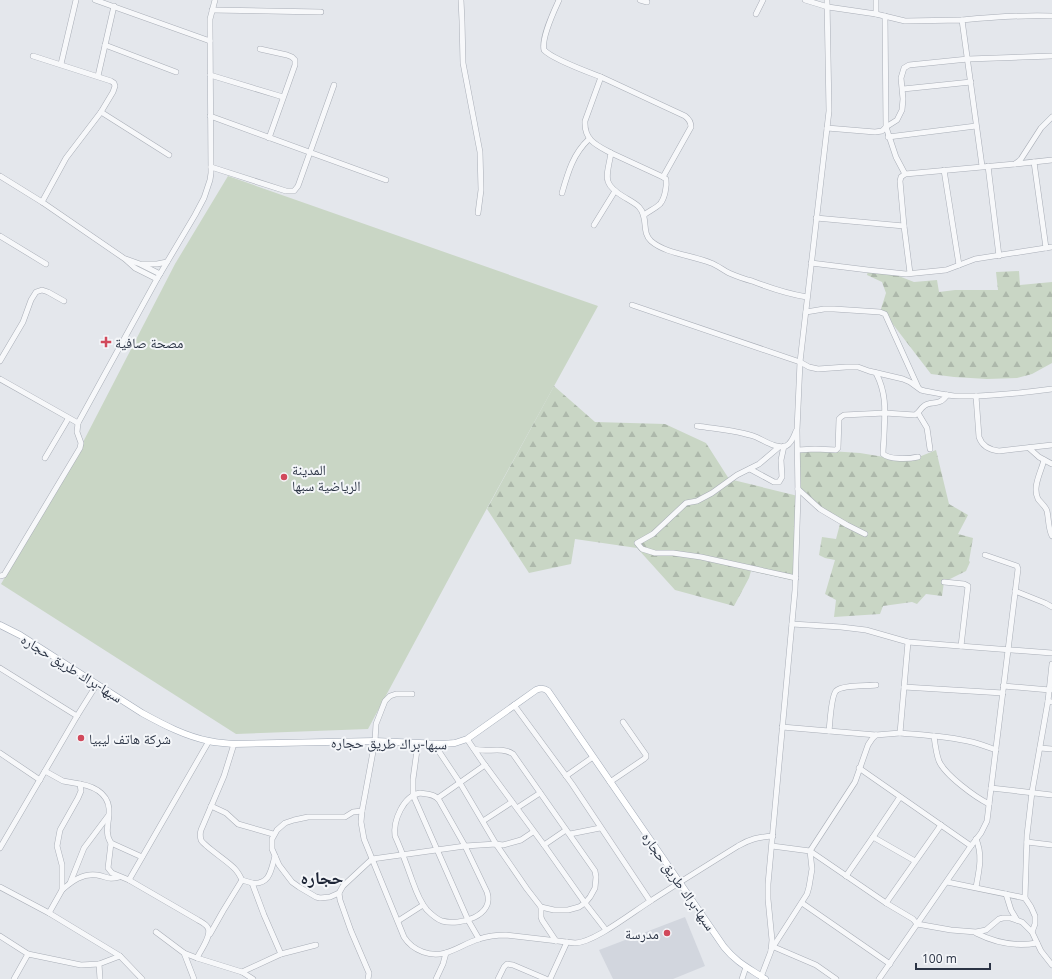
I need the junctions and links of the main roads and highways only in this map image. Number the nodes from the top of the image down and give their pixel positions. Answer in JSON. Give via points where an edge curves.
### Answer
{"nodes":[{"id":1,"x":0,"y":625,"type":"edge"},
{"id":2,"x":763,"y":978,"type":"edge"}],
"edges":[{"from":1,"to":2,"type":"main road","name":"سبها-براك طريق حجاره","via":[[20,635],[142,713],[178,732],[209,741],[234,744],[374,741],[455,743],[467,739],[539,688],[543,688],[548,691],[724,947],[735,960]]}]}
